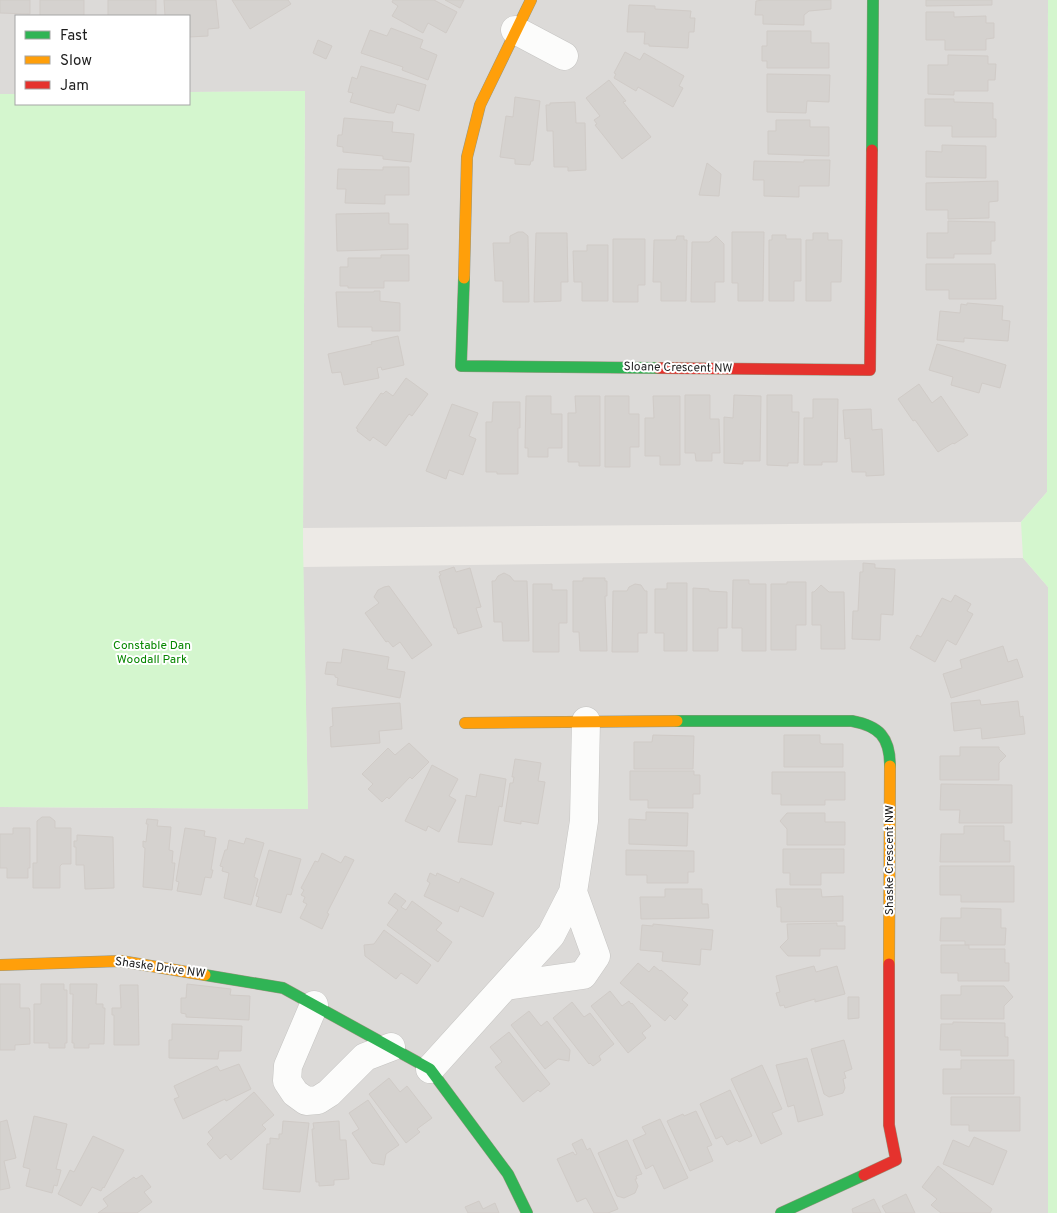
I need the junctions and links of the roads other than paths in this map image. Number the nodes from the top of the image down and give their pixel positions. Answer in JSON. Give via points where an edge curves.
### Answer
{"nodes":[{"id":1,"x":531,"y":0,"type":"edge"},
{"id":2,"x":873,"y":0,"type":"edge"},
{"id":3,"x":515,"y":30,"type":"junction"},
{"id":4,"x":564,"y":56,"type":"dead end"},
{"id":5,"x":586,"y":720,"type":"junction"},
{"id":6,"x":465,"y":723,"type":"dead end"},
{"id":7,"x":573,"y":892,"type":"junction"},
{"id":8,"x":0,"y":965,"type":"edge"},
{"id":9,"x":506,"y":986,"type":"junction"},
{"id":10,"x":314,"y":1005,"type":"junction"},
{"id":11,"x":390,"y":1047,"type":"junction"},
{"id":12,"x":430,"y":1069,"type":"junction"},
{"id":13,"x":526,"y":1213,"type":"edge"},
{"id":14,"x":781,"y":1213,"type":"edge"}],
"edges":[{"from":1,"to":3,"type":"street","name":"Sloane Crescent NW"},
{"from":2,"to":3,"type":"street","name":"Sloane Crescent NW","via":[[870,370],[462,366],[467,157],[480,105]]},
{"from":3,"to":4,"type":"street"},
{"from":5,"to":6,"type":"street","name":"Shaske Crescent NW"},
{"from":5,"to":7,"type":"street","via":[[584,821]]},
{"from":5,"to":14,"type":"street","name":"Shaske Crescent NW","via":[[852,721],[877,728],[886,738],[890,756],[889,1125],[896,1160]]},
{"from":7,"to":9,"type":"street","via":[[551,935]]},
{"from":7,"to":9,"type":"street","via":[[596,956],[583,975]]},
{"from":8,"to":10,"type":"street","name":"Shaske Drive NW","via":[[121,960],[283,988]]},
{"from":9,"to":12,"type":"street"},
{"from":10,"to":11,"type":"street","name":"Shaske Drive NW"},
{"from":10,"to":11,"type":"street","via":[[288,1066],[287,1080],[295,1094],[306,1101],[318,1100],[330,1093],[364,1057]]},
{"from":11,"to":12,"type":"street","name":"Shaske Drive NW"},
{"from":12,"to":13,"type":"street","name":"Shaske Drive NW","via":[[508,1174]]}]}
